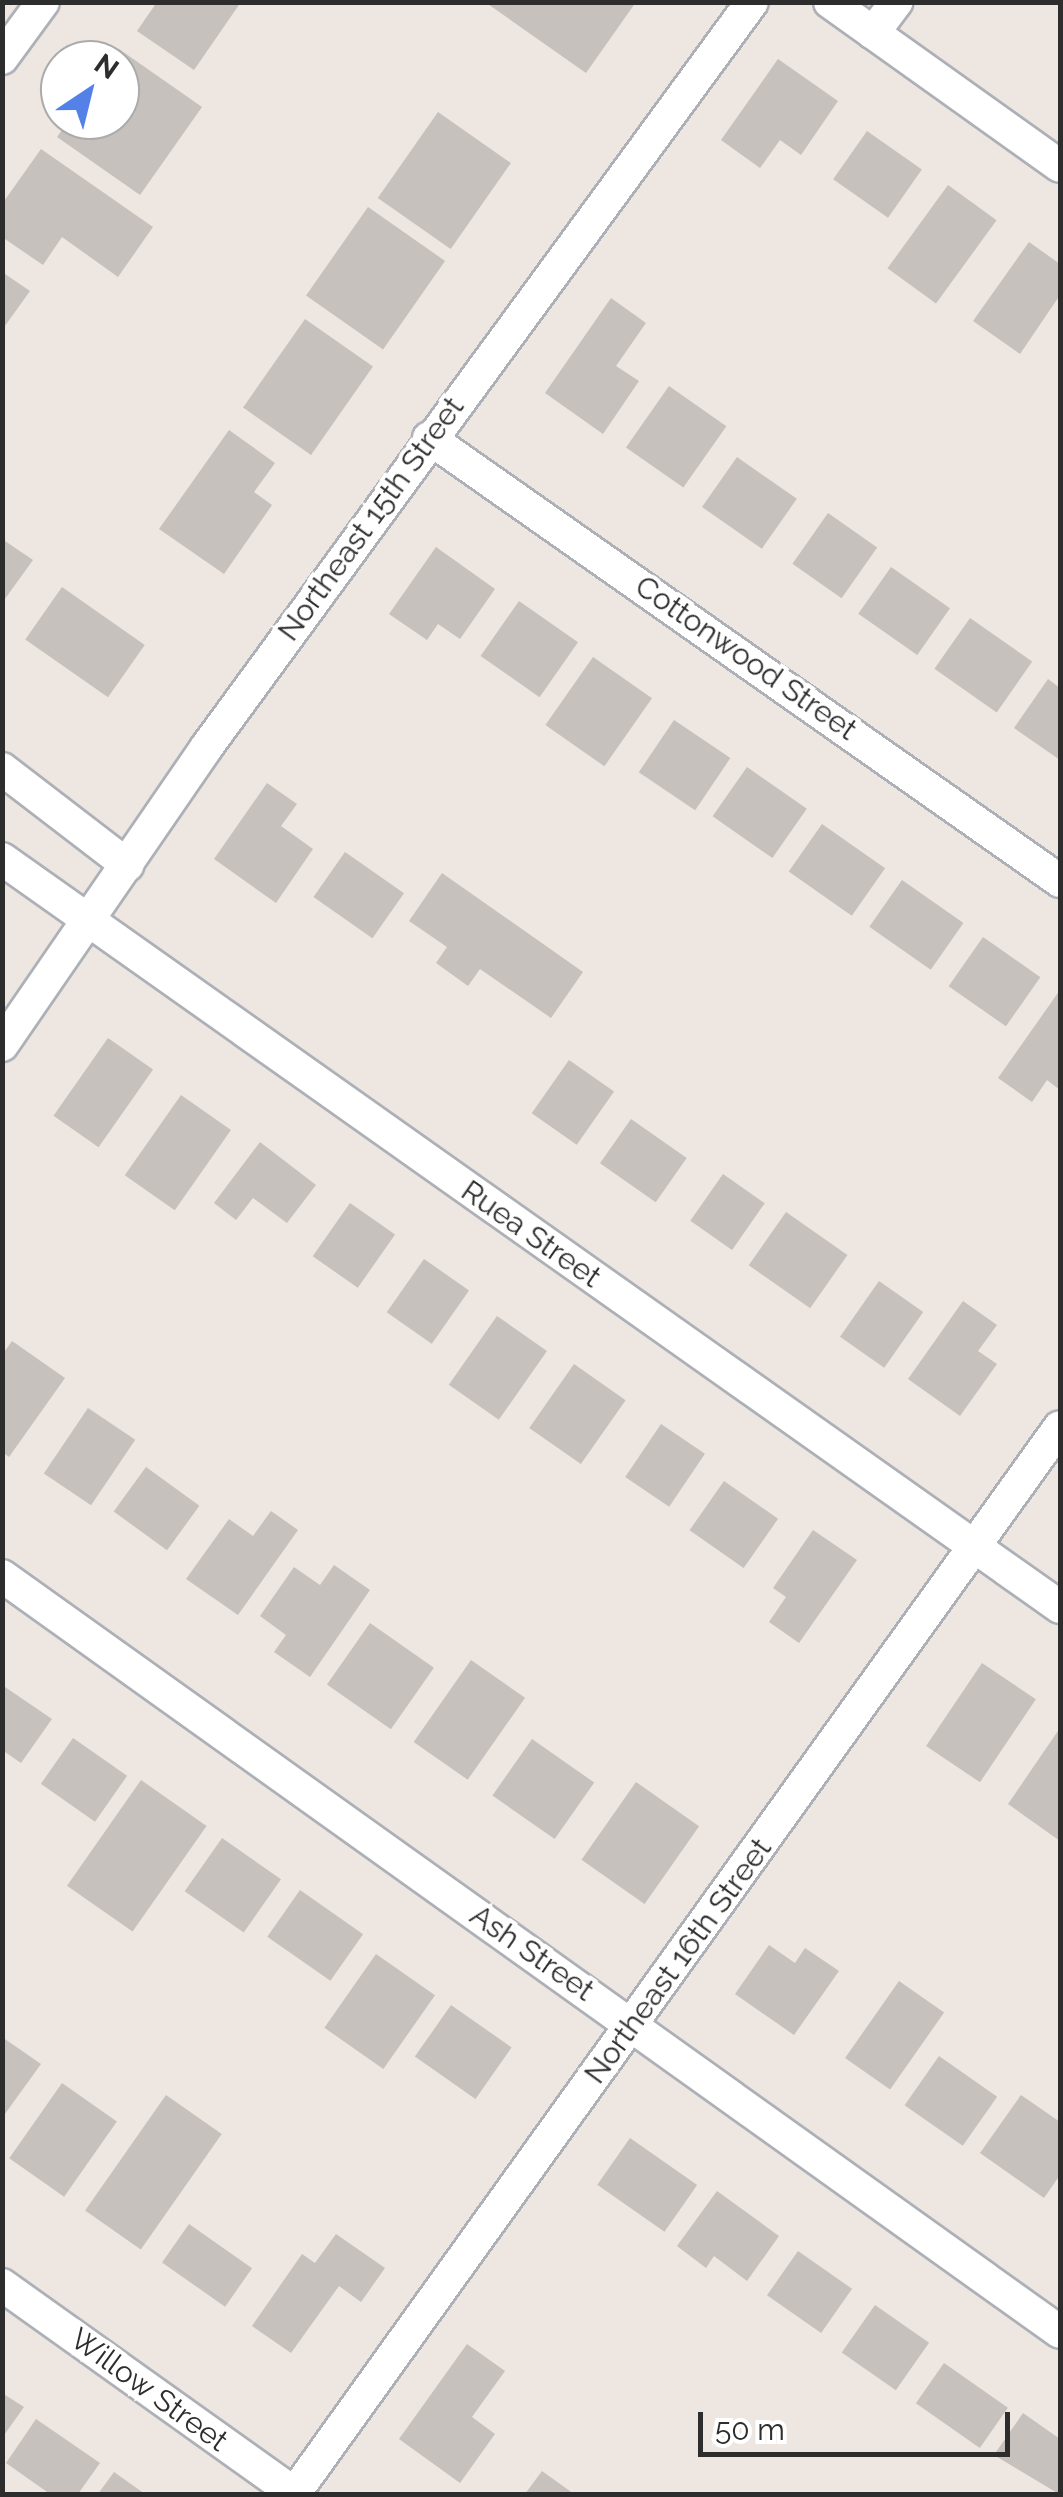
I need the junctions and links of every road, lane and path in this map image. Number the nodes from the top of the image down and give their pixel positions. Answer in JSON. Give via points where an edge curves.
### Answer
{"nodes":[{"id":1,"x":43,"y":2,"type":"edge"},
{"id":2,"x":752,"y":2,"type":"edge"},
{"id":3,"x":830,"y":2,"type":"edge"},
{"id":4,"x":896,"y":2,"type":"edge"},
{"id":5,"x":873,"y":33,"type":"junction"},
{"id":6,"x":2,"y":58,"type":"edge"},
{"id":7,"x":1060,"y":166,"type":"edge"},
{"id":8,"x":429,"y":438,"type":"junction"},
{"id":9,"x":2,"y":770,"type":"edge"},
{"id":10,"x":2,"y":859,"type":"edge"},
{"id":11,"x":127,"y":864,"type":"junction"},
{"id":12,"x":1060,"y":881,"type":"edge"},
{"id":13,"x":86,"y":923,"type":"junction"},
{"id":14,"x":2,"y":1044,"type":"edge"},
{"id":15,"x":1060,"y":1427,"type":"edge"},
{"id":16,"x":976,"y":1546,"type":"junction"},
{"id":17,"x":2,"y":1576,"type":"edge"},
{"id":18,"x":1060,"y":1607,"type":"edge"},
{"id":19,"x":633,"y":2024,"type":"junction"},
{"id":20,"x":2,"y":2285,"type":"edge"},
{"id":21,"x":1060,"y":2332,"type":"edge"},
{"id":22,"x":294,"y":2494,"type":"edge"}],
"edges":[{"from":1,"to":6,"type":"street"},
{"from":2,"to":8,"type":"street","name":"Northeast 15th Street"},
{"from":3,"to":5,"type":"street"},
{"from":4,"to":5,"type":"street"},
{"from":5,"to":7,"type":"street"},
{"from":8,"to":11,"type":"street","name":"Northeast 15th Street"},
{"from":8,"to":12,"type":"street","name":"Cottonwood Street"},
{"from":9,"to":11,"type":"street"},
{"from":10,"to":13,"type":"street","name":"Ruea Street"},
{"from":11,"to":13,"type":"street","name":"Northeast 15th Street"},
{"from":13,"to":14,"type":"street","name":"Northeast 15th Street"},
{"from":13,"to":16,"type":"street","name":"Ruea Street"},
{"from":15,"to":16,"type":"street","name":"Northeast 16th Street"},
{"from":16,"to":18,"type":"street","name":"Ruea Street"},
{"from":16,"to":19,"type":"street","name":"Northeast 16th Street"},
{"from":17,"to":19,"type":"street","name":"Ash Street"},
{"from":19,"to":21,"type":"street","name":"Ash Street"},
{"from":19,"to":22,"type":"street","name":"Northeast 16th Street"},
{"from":20,"to":22,"type":"street","name":"Willow Street"}]}
